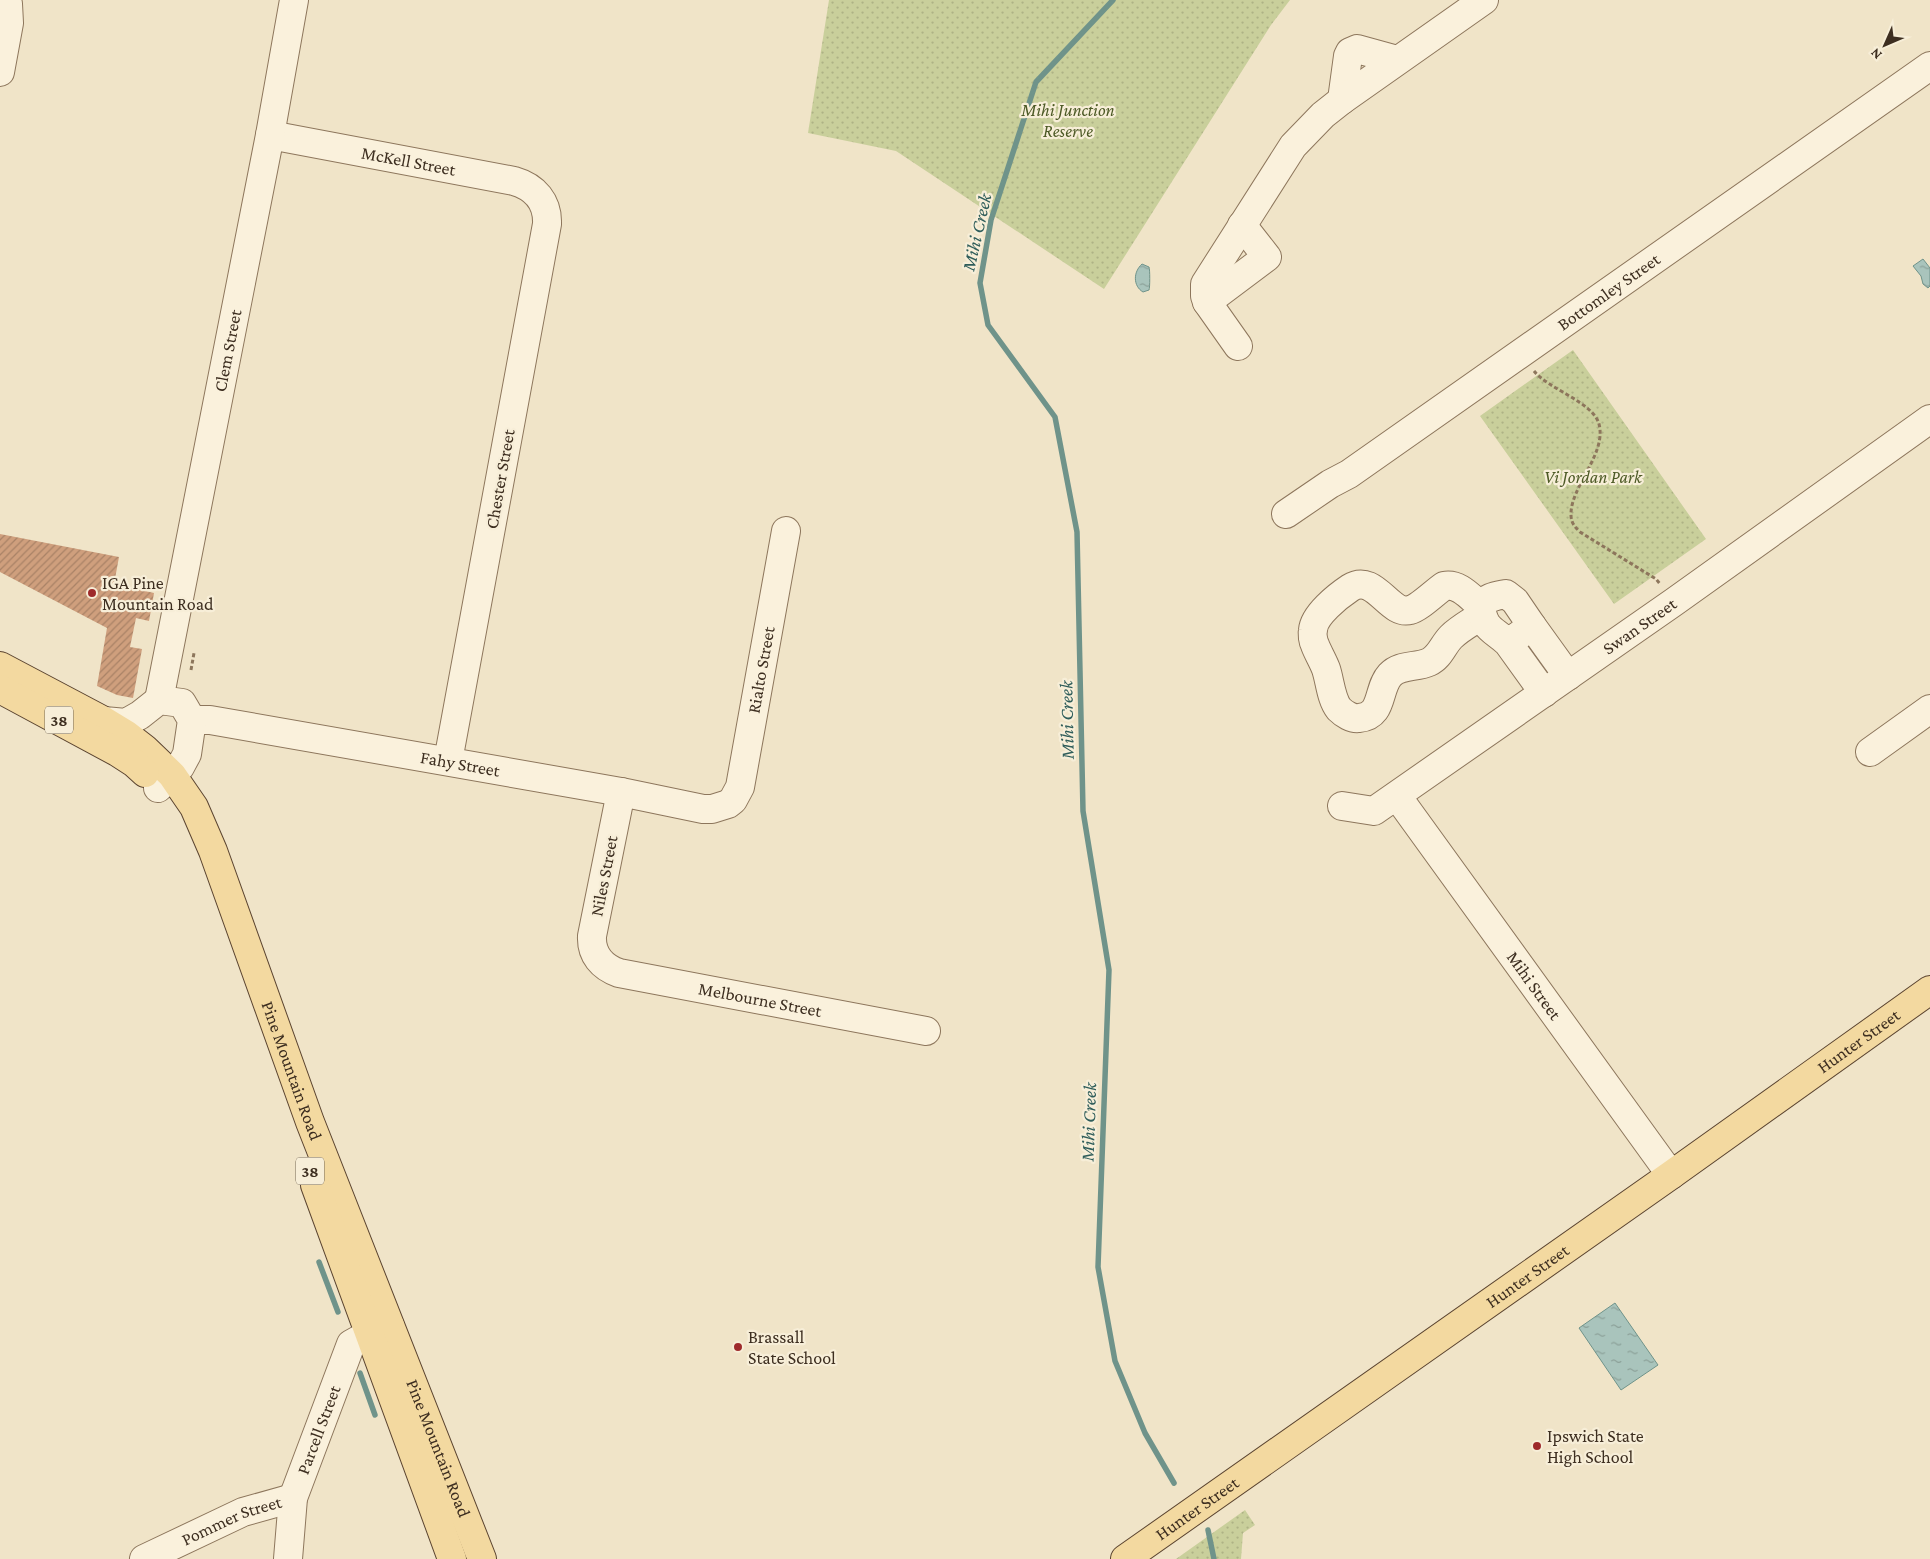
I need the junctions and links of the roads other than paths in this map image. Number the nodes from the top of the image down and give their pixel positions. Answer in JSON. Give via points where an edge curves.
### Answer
{"nodes":[{"id":1,"x":294,"y":0,"type":"edge"},
{"id":2,"x":1484,"y":0,"type":"edge"},
{"id":3,"x":8,"y":4,"type":"dead end"},
{"id":4,"x":1930,"y":66,"type":"edge"},
{"id":5,"x":0,"y":72,"type":"edge"},
{"id":6,"x":270,"y":134,"type":"junction"},
{"id":7,"x":542,"y":199,"type":"joint"},
{"id":8,"x":1242,"y":225,"type":"junction"},
{"id":9,"x":1207,"y":302,"type":"junction"},
{"id":10,"x":1238,"y":346,"type":"dead end"},
{"id":11,"x":1930,"y":419,"type":"edge"},
{"id":12,"x":1286,"y":514,"type":"dead end"},
{"id":13,"x":786,"y":531,"type":"dead end"},
{"id":14,"x":1482,"y":611,"type":"junction"},
{"id":15,"x":1532,"y":626,"type":"junction"},
{"id":16,"x":1508,"y":643,"type":"junction"},
{"id":17,"x":0,"y":666,"type":"edge"},
{"id":18,"x":1568,"y":676,"type":"junction"},
{"id":19,"x":0,"y":689,"type":"edge"},
{"id":20,"x":1544,"y":693,"type":"junction"},
{"id":21,"x":192,"y":720,"type":"junction"},
{"id":22,"x":1926,"y":720,"type":"edge"},
{"id":23,"x":136,"y":726,"type":"junction"},
{"id":24,"x":1870,"y":752,"type":"dead end"},
{"id":25,"x":448,"y":761,"type":"junction"},
{"id":26,"x":165,"y":782,"type":"junction"},
{"id":27,"x":620,"y":792,"type":"junction"},
{"id":28,"x":1397,"y":796,"type":"junction"},
{"id":29,"x":728,"y":804,"type":"joint"},
{"id":30,"x":1342,"y":806,"type":"dead end"},
{"id":31,"x":598,"y":959,"type":"joint"},
{"id":32,"x":1930,"y":990,"type":"edge"},
{"id":33,"x":926,"y":1031,"type":"dead end"},
{"id":34,"x":1671,"y":1175,"type":"junction"},
{"id":35,"x":379,"y":1330,"type":"junction"},
{"id":36,"x":293,"y":1498,"type":"junction"},
{"id":37,"x":1129,"y":1558,"type":"edge"},
{"id":38,"x":144,"y":1559,"type":"edge"},
{"id":39,"x":288,"y":1559,"type":"edge"},
{"id":40,"x":452,"y":1559,"type":"edge"},
{"id":41,"x":482,"y":1559,"type":"edge"}],
"edges":[{"from":1,"to":6,"type":"street","name":"Clem Street"},
{"from":2,"to":8,"type":"street","via":[[1323,115],[1292,146]]},
{"from":3,"to":5,"type":"street","via":[[9,23]]},
{"from":4,"to":12,"type":"street","name":"Bottomley Street","via":[[1349,474]]},
{"from":6,"to":7,"type":"street","name":"McKell Street","via":[[514,181],[530,188]]},
{"from":6,"to":23,"type":"street","name":"Clem Street"},
{"from":7,"to":25,"type":"street","name":"Chester Street","via":[[547,224]]},
{"from":8,"to":9,"type":"street","via":[[1208,278],[1204,290]]},
{"from":8,"to":9,"type":"street","via":[[1267,257]]},
{"from":9,"to":10,"type":"street"},
{"from":11,"to":18,"type":"street","name":"Swan Street"},
{"from":13,"to":29,"type":"street","name":"Rialto Street","via":[[740,787]]},
{"from":14,"to":14,"type":"street","via":[[1450,638],[1429,663],[1400,668],[1390,675],[1377,709],[1367,716],[1358,719],[1339,708],[1314,644],[1312,630],[1323,610],[1351,587],[1368,586],[1395,606],[1410,610],[1444,586],[1456,586]]},
{"from":14,"to":15,"type":"street","via":[[1483,602],[1506,594],[1515,601]]},
{"from":14,"to":16,"type":"street","via":[[1484,621]]},
{"from":15,"to":16,"type":"street"},
{"from":15,"to":18,"type":"street"},
{"from":16,"to":20,"type":"street"},
{"from":17,"to":23,"type":"main road","name":"Pine Mountain Road","number":"38","via":[[104,721]]},
{"from":18,"to":20,"type":"street","name":"Swan Street"},
{"from":19,"to":23,"type":"main road","name":"Pine Mountain Road","number":"38"},
{"from":20,"to":28,"type":"street","name":"Swan Street"},
{"from":21,"to":23,"type":"street","via":[[182,703]]},
{"from":21,"to":25,"type":"street","name":"Fahy Street","via":[[210,720]]},
{"from":21,"to":26,"type":"street","via":[[187,754],[180,767]]},
{"from":22,"to":24,"type":"street"},
{"from":23,"to":26,"type":"main road","name":"Pine Mountain Road","number":"38","via":[[134,763]]},
{"from":25,"to":27,"type":"street","name":"Fahy Street"},
{"from":26,"to":35,"type":"main road","name":"Pine Mountain Road","number":"38","via":[[198,858]]},
{"from":27,"to":29,"type":"street","name":"Fahy Street","via":[[703,809]]},
{"from":27,"to":31,"type":"street","name":"Niles Street","via":[[592,936]]},
{"from":28,"to":30,"type":"street","name":"Swan Street","via":[[1374,811]]},
{"from":28,"to":34,"type":"street","name":"Mihi Street"},
{"from":31,"to":33,"type":"street","name":"Melbourne Street","via":[[619,973]]},
{"from":32,"to":34,"type":"main road","name":"Hunter Street"},
{"from":34,"to":37,"type":"main road","name":"Hunter Street"},
{"from":35,"to":36,"type":"street","name":"Parcell Street","via":[[351,1344]]},
{"from":35,"to":40,"type":"main road","name":"Pine Mountain Road","number":"38"},
{"from":35,"to":41,"type":"main road","name":"Pine Mountain Road","number":"38"},
{"from":36,"to":38,"type":"street","name":"Pommer Street","via":[[243,1512]]},
{"from":36,"to":39,"type":"street","name":"Parcell Street"}]}
